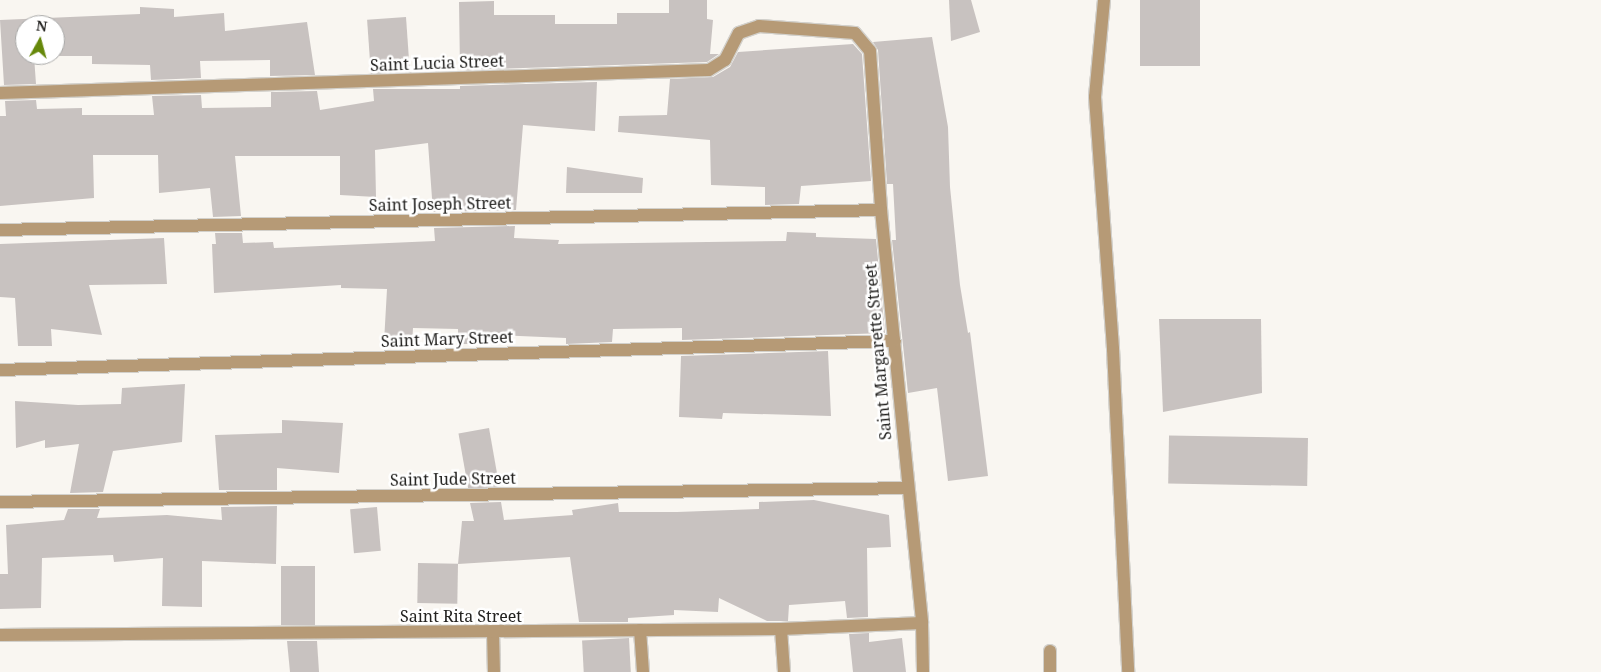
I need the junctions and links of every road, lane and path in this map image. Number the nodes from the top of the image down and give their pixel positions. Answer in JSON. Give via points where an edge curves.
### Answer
{"nodes":[{"id":1,"x":1104,"y":0,"type":"edge"},
{"id":2,"x":854,"y":33,"type":"joint"},
{"id":3,"x":0,"y":93,"type":"edge"},
{"id":4,"x":881,"y":210,"type":"junction"},
{"id":5,"x":0,"y":230,"type":"edge"},
{"id":6,"x":895,"y":341,"type":"junction"},
{"id":7,"x":0,"y":370,"type":"edge"},
{"id":8,"x":907,"y":488,"type":"junction"},
{"id":9,"x":0,"y":502,"type":"edge"},
{"id":10,"x":922,"y":624,"type":"junction"},
{"id":11,"x":781,"y":629,"type":"junction"},
{"id":12,"x":640,"y":630,"type":"junction"},
{"id":13,"x":493,"y":632,"type":"junction"},
{"id":14,"x":0,"y":635,"type":"edge"},
{"id":15,"x":1050,"y":651,"type":"dead end"},
{"id":16,"x":494,"y":672,"type":"edge"},
{"id":17,"x":643,"y":672,"type":"edge"},
{"id":18,"x":784,"y":672,"type":"edge"},
{"id":19,"x":924,"y":672,"type":"edge"},
{"id":20,"x":1050,"y":672,"type":"edge"},
{"id":21,"x":1128,"y":672,"type":"edge"}],
"edges":[{"from":1,"to":21,"type":"street","via":[[1095,97],[1115,388]]},
{"from":2,"to":3,"type":"street","name":"Saint Lucia Street","via":[[759,26],[739,33],[725,60],[710,70]]},
{"from":2,"to":4,"type":"street","name":"Saint Margarette Street","via":[[870,51]]},
{"from":4,"to":5,"type":"street","name":"Saint Joseph Street"},
{"from":4,"to":6,"type":"street","name":"Saint Margarette Street"},
{"from":6,"to":7,"type":"street","name":"Saint Mary Street"},
{"from":6,"to":8,"type":"street","name":"Saint Margarette Street"},
{"from":8,"to":9,"type":"street","name":"Saint Jude Street"},
{"from":8,"to":10,"type":"street","name":"Saint Margarette Street"},
{"from":10,"to":11,"type":"street","name":"Saint Rita Street"},
{"from":10,"to":19,"type":"street","name":"Saint Margarette Street"},
{"from":11,"to":12,"type":"street","name":"Saint Rita Street"},
{"from":11,"to":18,"type":"street"},
{"from":12,"to":13,"type":"street","name":"Saint Rita Street"},
{"from":12,"to":17,"type":"street"},
{"from":13,"to":14,"type":"street","name":"Saint Rita Street"},
{"from":13,"to":16,"type":"street"},
{"from":15,"to":20,"type":"street"}]}
